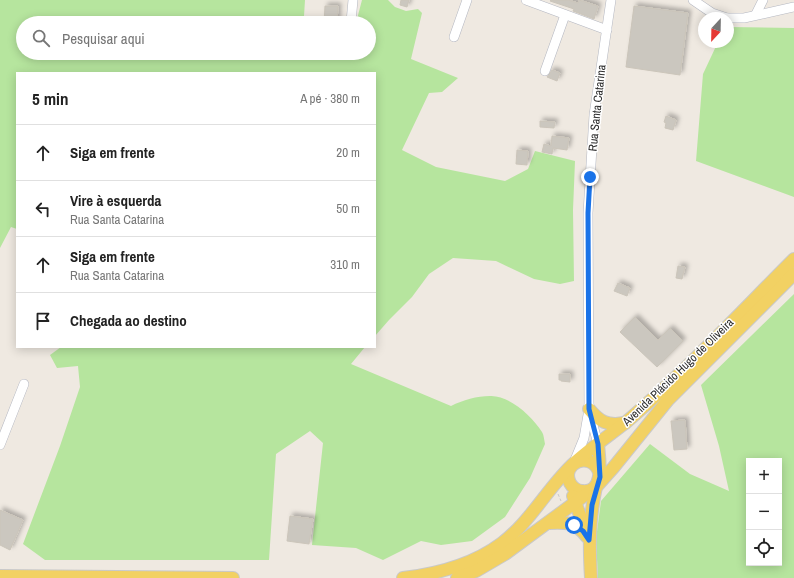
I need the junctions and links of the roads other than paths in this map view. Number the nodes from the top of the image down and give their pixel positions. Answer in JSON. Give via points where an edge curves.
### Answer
{"nodes":[{"id":1,"x":353,"y":0,"type":"edge"},
{"id":2,"x":467,"y":0,"type":"edge"},
{"id":3,"x":526,"y":0,"type":"edge"},
{"id":4,"x":611,"y":0,"type":"edge"},
{"id":5,"x":693,"y":0,"type":"edge"},
{"id":6,"x":764,"y":0,"type":"edge"},
{"id":7,"x":794,"y":7,"type":"edge"},
{"id":8,"x":711,"y":12,"type":"edge"},
{"id":9,"x":756,"y":14,"type":"junction"},
{"id":10,"x":565,"y":15,"type":"junction"},
{"id":11,"x":352,"y":16,"type":"edge"},
{"id":12,"x":734,"y":18,"type":"edge"},
{"id":13,"x":607,"y":30,"type":"junction"},
{"id":14,"x":454,"y":36,"type":"dead end"},
{"id":15,"x":545,"y":71,"type":"dead end"},
{"id":16,"x":794,"y":259,"type":"edge"},
{"id":17,"x":794,"y":274,"type":"edge"},
{"id":18,"x":24,"y":384,"type":"dead end"},
{"id":19,"x":589,"y":409,"type":"junction"},
{"id":20,"x":625,"y":423,"type":"junction"},
{"id":21,"x":598,"y":444,"type":"junction"},
{"id":22,"x":0,"y":445,"type":"edge"},
{"id":23,"x":572,"y":465,"type":"junction"},
{"id":24,"x":599,"y":472,"type":"junction"},
{"id":25,"x":569,"y":481,"type":"junction"},
{"id":26,"x":596,"y":486,"type":"junction"},
{"id":27,"x":576,"y":503,"type":"junction"},
{"id":28,"x":549,"y":523,"type":"junction"},
{"id":29,"x":589,"y":540,"type":"junction"},
{"id":30,"x":0,"y":576,"type":"edge"},
{"id":31,"x":233,"y":578,"type":"edge"},
{"id":32,"x":403,"y":578,"type":"edge"},
{"id":33,"x":457,"y":578,"type":"edge"},
{"id":34,"x":591,"y":578,"type":"edge"}],
"edges":[{"from":1,"to":11,"type":"street"},
{"from":2,"to":14,"type":"street"},
{"from":3,"to":10,"type":"street"},
{"from":4,"to":13,"type":"street","name":"Rua Santa Catarina"},
{"from":5,"to":8,"type":"street"},
{"from":6,"to":9,"type":"street"},
{"from":7,"to":9,"type":"street"},
{"from":9,"to":12,"type":"street"},
{"from":10,"to":13,"type":"street"},
{"from":10,"to":15,"type":"street"},
{"from":13,"to":19,"type":"street","name":"Rua Santa Catarina","via":[[594,115],[588,213]]},
{"from":16,"to":20,"type":"main road","name":"Avenida Plácido Hugo de Oliveira","via":[[662,391]]},
{"from":17,"to":26,"type":"main road","name":"Avenida Plácido Hugo de Oliveira","via":[[668,400]]},
{"from":18,"to":22,"type":"street"},
{"from":19,"to":20,"type":"main road","via":[[599,420],[609,424]]},
{"from":19,"to":21,"type":"street","name":"Rua Santa Catarina"},
{"from":19,"to":23,"type":"street","name":"Rua Santa Catarina","via":[[582,446]]},
{"from":20,"to":21,"type":"main road","name":"Avenida Plácido Hugo de Oliveira"},
{"from":21,"to":23,"type":"main road","name":"Avenida Plácido Hugo de Oliveira"},
{"from":21,"to":24,"type":"main road","name":"Rua Santa Catarina"},
{"from":23,"to":24,"type":"main road","via":[[581,460],[590,461]]},
{"from":23,"to":25,"type":"main road","via":[[568,472]]},
{"from":23,"to":32,"type":"main road","name":"Avenida Plácido Hugo de Oliveira","via":[[524,522],[501,544],[454,568]]},
{"from":24,"to":26,"type":"main road","via":[[599,482]]},
{"from":25,"to":26,"type":"main road","via":[[579,491],[588,491]]},
{"from":25,"to":27,"type":"main road"},
{"from":26,"to":27,"type":"main road","name":"Avenida Plácido Hugo de Oliveira"},
{"from":26,"to":29,"type":"main road"},
{"from":27,"to":28,"type":"main road","name":"Avenida Plácido Hugo de Oliveira"},
{"from":27,"to":29,"type":"main road"},
{"from":28,"to":29,"type":"main road","via":[[567,522],[583,531]]},
{"from":28,"to":33,"type":"main road","name":"Avenida Plácido Hugo de Oliveira","via":[[493,562]]},
{"from":29,"to":34,"type":"main road"},
{"from":30,"to":31,"type":"main road"}]}
